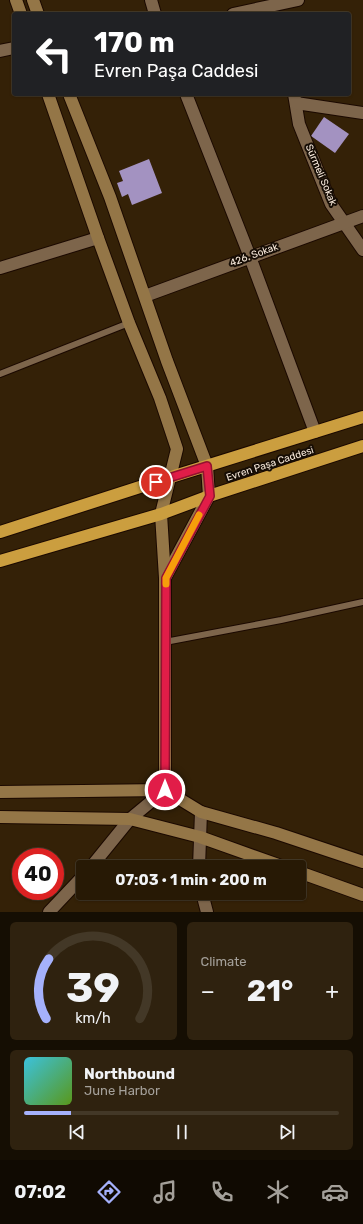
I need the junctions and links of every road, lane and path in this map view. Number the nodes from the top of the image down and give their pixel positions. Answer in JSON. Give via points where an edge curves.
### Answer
{"nodes":[{"id":1,"x":16,"y":0,"type":"edge"},
{"id":2,"x":33,"y":0,"type":"edge"},
{"id":3,"x":150,"y":0,"type":"edge"},
{"id":4,"x":298,"y":0,"type":"edge"},
{"id":5,"x":279,"y":6,"type":"edge"},
{"id":6,"x":20,"y":12,"type":"edge"},
{"id":7,"x":37,"y":12,"type":"edge"},
{"id":8,"x":155,"y":12,"type":"edge"},
{"id":9,"x":244,"y":12,"type":"edge"},
{"id":10,"x":12,"y":48,"type":"edge"},
{"id":11,"x":0,"y":51,"type":"edge"},
{"id":12,"x":49,"y":96,"type":"edge"},
{"id":13,"x":70,"y":96,"type":"edge"},
{"id":14,"x":187,"y":96,"type":"edge"},
{"id":15,"x":295,"y":99,"type":"edge"},
{"id":16,"x":363,"y":113,"type":"edge"},
{"id":17,"x":363,"y":216,"type":"edge"},
{"id":18,"x":344,"y":222,"type":"junction"},
{"id":19,"x":98,"y":238,"type":"junction"},
{"id":20,"x":363,"y":250,"type":"edge"},
{"id":21,"x":250,"y":257,"type":"junction"},
{"id":22,"x":0,"y":268,"type":"edge"},
{"id":23,"x":145,"y":296,"type":"junction"},
{"id":24,"x":129,"y":322,"type":"junction"},
{"id":25,"x":0,"y":374,"type":"edge"},
{"id":26,"x":363,"y":417,"type":"edge"},
{"id":27,"x":315,"y":432,"type":"junction"},
{"id":28,"x":363,"y":446,"type":"edge"},
{"id":29,"x":207,"y":466,"type":"junction"},
{"id":30,"x":171,"y":477,"type":"junction"},
{"id":31,"x":210,"y":496,"type":"junction"},
{"id":32,"x":161,"y":514,"type":"junction"},
{"id":33,"x":0,"y":532,"type":"edge"},
{"id":34,"x":0,"y":561,"type":"edge"},
{"id":35,"x":166,"y":578,"type":"junction"},
{"id":36,"x":363,"y":602,"type":"edge"},
{"id":37,"x":166,"y":642,"type":"junction"},
{"id":38,"x":165,"y":790,"type":"junction"},
{"id":39,"x":0,"y":792,"type":"edge"},
{"id":40,"x":201,"y":812,"type":"junction"},
{"id":41,"x":1,"y":818,"type":"edge"},
{"id":42,"x":130,"y":819,"type":"junction"},
{"id":43,"x":200,"y":837,"type":"junction"},
{"id":44,"x":97,"y":860,"type":"edge"},
{"id":45,"x":198,"y":860,"type":"edge"},
{"id":46,"x":264,"y":860,"type":"edge"},
{"id":47,"x":363,"y":862,"type":"edge"},
{"id":48,"x":306,"y":875,"type":"edge"},
{"id":49,"x":76,"y":883,"type":"edge"},
{"id":50,"x":363,"y":895,"type":"edge"},
{"id":51,"x":204,"y":900,"type":"edge"},
{"id":52,"x":49,"y":912,"type":"edge"},
{"id":53,"x":207,"y":912,"type":"edge"}],
"edges":[{"from":1,"to":6,"type":"street"},
{"from":2,"to":7,"type":"street"},
{"from":3,"to":8,"type":"street"},
{"from":4,"to":5,"type":"street"},
{"from":5,"to":9,"type":"street"},
{"from":10,"to":11,"type":"street"},
{"from":12,"to":19,"type":"street"},
{"from":13,"to":23,"type":"street","via":[[110,197]]},
{"from":14,"to":21,"type":"street"},
{"from":15,"to":16,"type":"street"},
{"from":15,"to":18,"type":"street","name":"Sürmeli Sokak","via":[[299,124],[331,204]]},
{"from":17,"to":18,"type":"street","name":"426. Sokak"},
{"from":18,"to":20,"type":"street","name":"Sürmeli Sokak"},
{"from":18,"to":21,"type":"street","name":"426. Sokak"},
{"from":19,"to":22,"type":"street"},
{"from":19,"to":24,"type":"street"},
{"from":21,"to":23,"type":"street","name":"426. Sokak"},
{"from":21,"to":27,"type":"street"},
{"from":23,"to":29,"type":"street"},
{"from":24,"to":25,"type":"lane"},
{"from":24,"to":30,"type":"street","via":[[160,398],[177,450]]},
{"from":26,"to":27,"type":"highway","name":"Evren Paşa Caddesi"},
{"from":27,"to":29,"type":"highway","name":"Evren Paşa Caddesi"},
{"from":28,"to":31,"type":"highway","name":"Evren Paşa Caddesi"},
{"from":29,"to":30,"type":"highway","name":"Evren Paşa Caddesi"},
{"from":29,"to":31,"type":"street"},
{"from":30,"to":32,"type":"street"},
{"from":30,"to":33,"type":"highway","name":"Evren Paşa Caddesi"},
{"from":31,"to":32,"type":"highway","name":"Evren Paşa Caddesi"},
{"from":31,"to":35,"type":"street"},
{"from":32,"to":34,"type":"highway","name":"Evren Paşa Caddesi"},
{"from":32,"to":35,"type":"street"},
{"from":35,"to":37,"type":"street"},
{"from":36,"to":37,"type":"lane"},
{"from":37,"to":38,"type":"street"},
{"from":38,"to":39,"type":"street"},
{"from":38,"to":40,"type":"street"},
{"from":38,"to":42,"type":"street"},
{"from":40,"to":43,"type":"street"},
{"from":40,"to":47,"type":"street","via":[[276,833]]},
{"from":41,"to":42,"type":"street"},
{"from":42,"to":43,"type":"street"},
{"from":42,"to":44,"type":"street"},
{"from":43,"to":45,"type":"street"},
{"from":43,"to":46,"type":"street"},
{"from":48,"to":50,"type":"street"},
{"from":49,"to":52,"type":"street"},
{"from":51,"to":53,"type":"street"}]}
